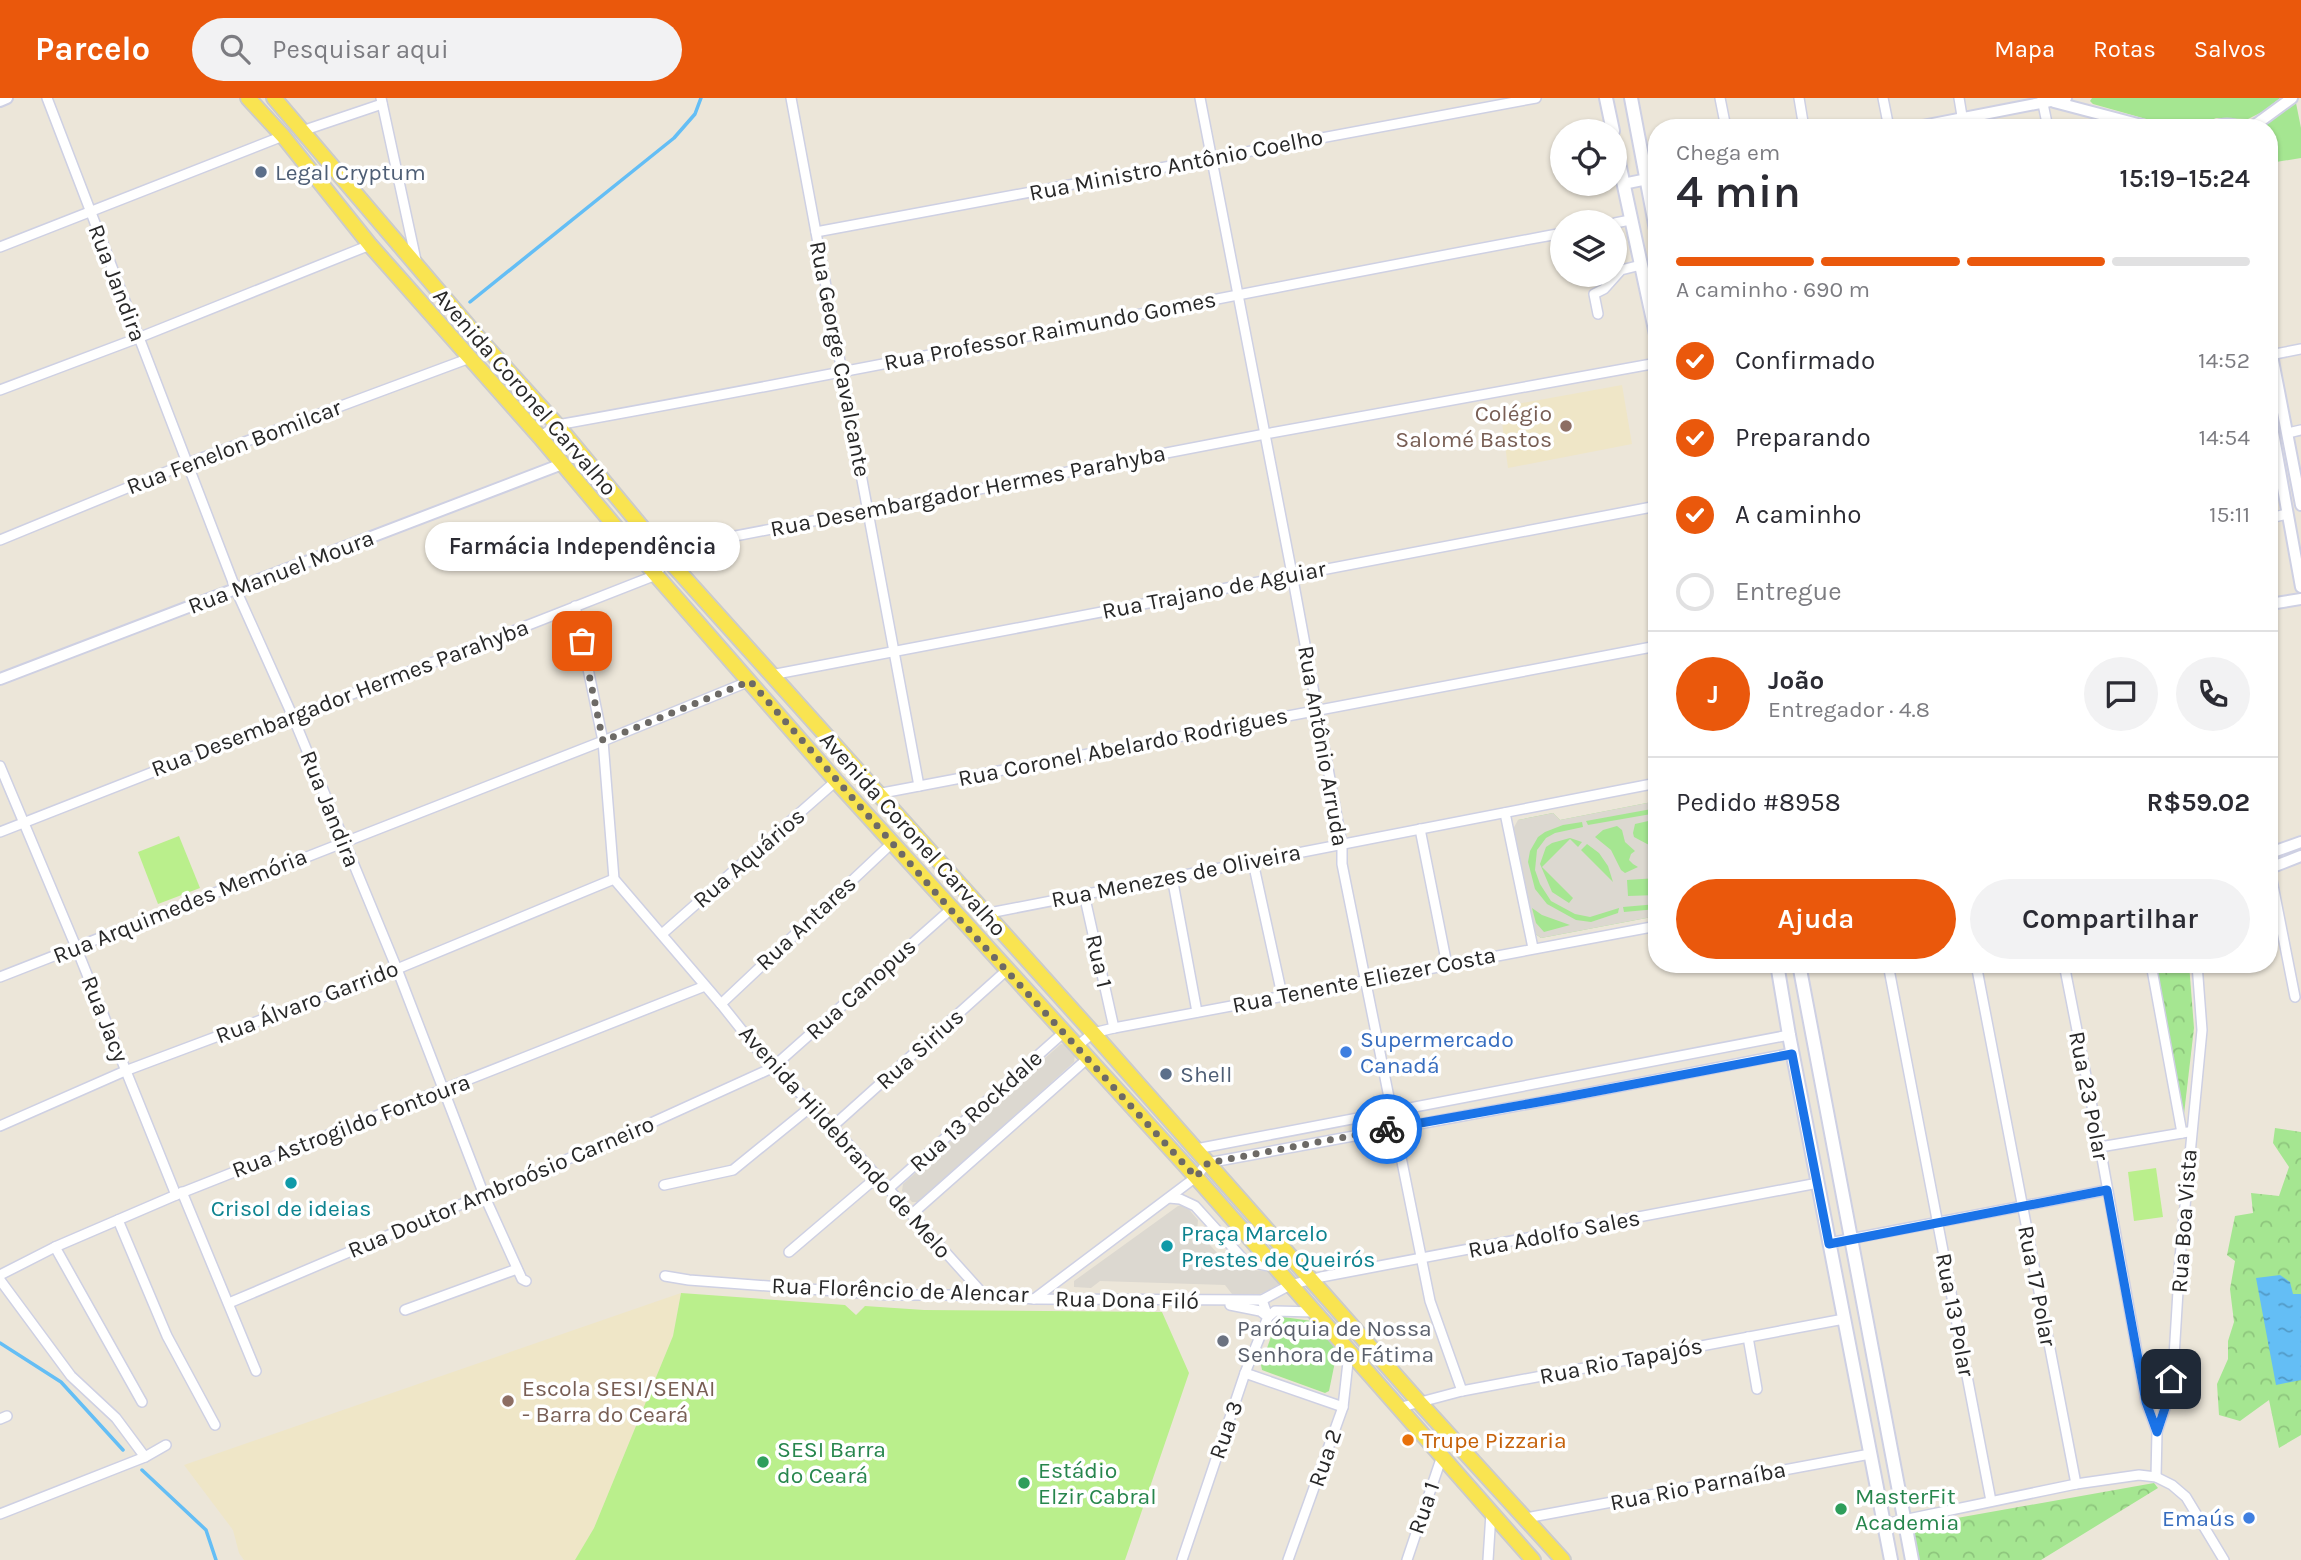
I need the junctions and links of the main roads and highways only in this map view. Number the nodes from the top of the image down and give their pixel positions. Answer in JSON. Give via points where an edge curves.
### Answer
{"nodes":[{"id":1,"x":248,"y":98,"type":"edge"},
{"id":2,"x":274,"y":98,"type":"edge"},
{"id":3,"x":1606,"y":98,"type":"edge"},
{"id":4,"x":1631,"y":98,"type":"edge"},
{"id":5,"x":1610,"y":119,"type":"edge"},
{"id":6,"x":1648,"y":163,"type":"edge"},
{"id":7,"x":1625,"y":196,"type":"edge"},
{"id":8,"x":1648,"y":297,"type":"edge"},
{"id":9,"x":1778,"y":973,"type":"edge"},
{"id":10,"x":1799,"y":973,"type":"edge"},
{"id":11,"x":1534,"y":1560,"type":"edge"},
{"id":12,"x":1563,"y":1560,"type":"edge"},
{"id":13,"x":1891,"y":1560,"type":"edge"},
{"id":14,"x":1912,"y":1560,"type":"edge"}],
"edges":[{"from":1,"to":11,"type":"main road","name":"Avenida Coronel Carvalho","via":[[836,781],[1196,1177]]},
{"from":2,"to":12,"type":"main road","name":"Avenida Coronel Carvalho","via":[[667,558]]},
{"from":3,"to":5,"type":"main road"},
{"from":4,"to":6,"type":"main road"},
{"from":7,"to":8,"type":"main road"},
{"from":9,"to":13,"type":"main road"},
{"from":10,"to":14,"type":"main road"}]}
